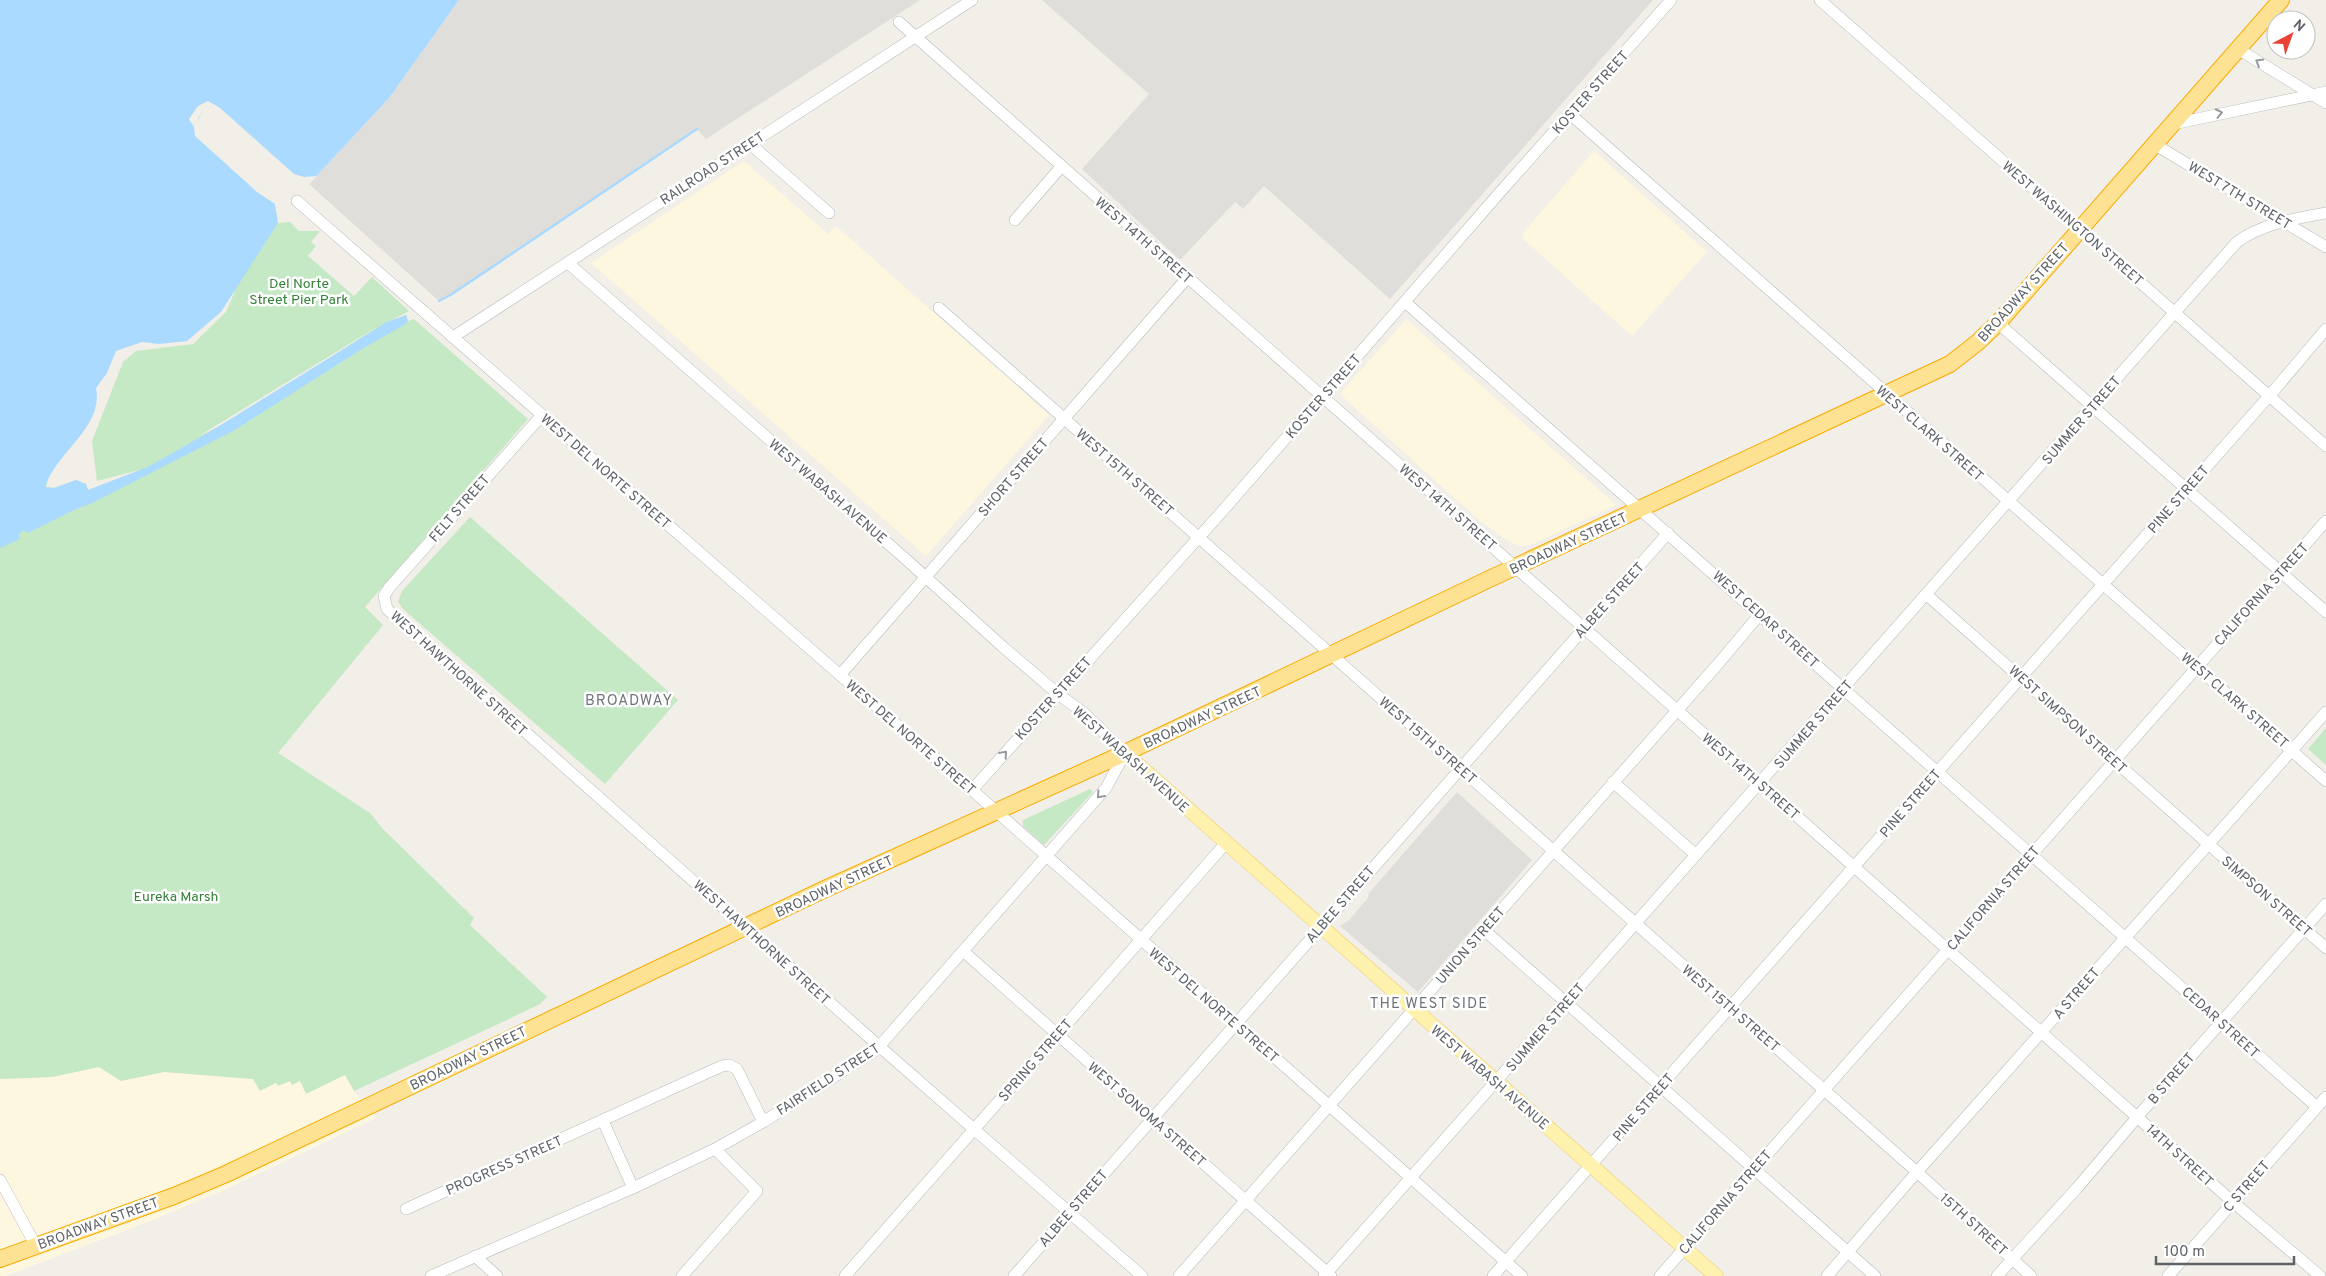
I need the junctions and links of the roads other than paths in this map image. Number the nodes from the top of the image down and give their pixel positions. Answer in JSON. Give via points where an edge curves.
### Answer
{"nodes":[{"id":1,"x":972,"y":0,"type":"edge"},
{"id":2,"x":1671,"y":0,"type":"edge"},
{"id":3,"x":1820,"y":0,"type":"edge"},
{"id":4,"x":2281,"y":0,"type":"edge"},
{"id":5,"x":899,"y":22,"type":"dead end"},
{"id":6,"x":914,"y":37,"type":"junction"},
{"id":7,"x":2238,"y":49,"type":"junction"},
{"id":8,"x":2326,"y":92,"type":"edge"},
{"id":9,"x":2314,"y":95,"type":"junction"},
{"id":10,"x":2326,"y":103,"type":"edge"},
{"id":11,"x":1570,"y":114,"type":"junction"},
{"id":12,"x":2171,"y":124,"type":"junction"},
{"id":13,"x":749,"y":143,"type":"junction"},
{"id":14,"x":2154,"y":144,"type":"junction"},
{"id":15,"x":1061,"y":167,"type":"junction"},
{"id":16,"x":297,"y":201,"type":"dead end"},
{"id":17,"x":829,"y":213,"type":"dead end"},
{"id":18,"x":2326,"y":213,"type":"edge"},
{"id":19,"x":1015,"y":220,"type":"dead end"},
{"id":20,"x":2284,"y":222,"type":"junction"},
{"id":21,"x":2080,"y":229,"type":"junction"},
{"id":22,"x":2326,"y":247,"type":"edge"},
{"id":23,"x":568,"y":263,"type":"junction"},
{"id":24,"x":1186,"y":278,"type":"junction"},
{"id":25,"x":1405,"y":302,"type":"junction"},
{"id":26,"x":939,"y":308,"type":"dead end"},
{"id":27,"x":2174,"y":313,"type":"junction"},
{"id":28,"x":1998,"y":323,"type":"junction"},
{"id":29,"x":2326,"y":328,"type":"edge"},
{"id":30,"x":453,"y":337,"type":"junction"},
{"id":31,"x":1886,"y":395,"type":"junction"},
{"id":32,"x":2269,"y":396,"type":"junction"},
{"id":33,"x":1323,"y":397,"type":"junction"},
{"id":34,"x":2093,"y":407,"type":"junction"},
{"id":35,"x":542,"y":415,"type":"junction"},
{"id":36,"x":1065,"y":419,"type":"junction"},
{"id":37,"x":2326,"y":446,"type":"edge"},
{"id":38,"x":2186,"y":488,"type":"junction"},
{"id":39,"x":2009,"y":502,"type":"junction"},
{"id":40,"x":1642,"y":509,"type":"junction"},
{"id":41,"x":2326,"y":521,"type":"edge"},
{"id":42,"x":1668,"y":533,"type":"junction"},
{"id":43,"x":1198,"y":536,"type":"junction"},
{"id":44,"x":1516,"y":567,"type":"junction"},
{"id":45,"x":2281,"y":572,"type":"junction"},
{"id":46,"x":925,"y":578,"type":"junction"},
{"id":47,"x":2102,"y":583,"type":"junction"},
{"id":48,"x":1927,"y":595,"type":"junction"},
{"id":49,"x":385,"y":604,"type":"joint"},
{"id":50,"x":2326,"y":612,"type":"edge"},
{"id":51,"x":1760,"y":614,"type":"junction"},
{"id":52,"x":1585,"y":627,"type":"junction"},
{"id":53,"x":1331,"y":655,"type":"junction"},
{"id":54,"x":2197,"y":667,"type":"junction"},
{"id":55,"x":840,"y":675,"type":"junction"},
{"id":56,"x":2020,"y":677,"type":"junction"},
{"id":57,"x":1844,"y":688,"type":"junction"},
{"id":58,"x":1058,"y":694,"type":"junction"},
{"id":59,"x":1676,"y":710,"type":"junction"},
{"id":60,"x":2326,"y":712,"type":"edge"},
{"id":61,"x":2291,"y":750,"type":"junction"},
{"id":62,"x":1125,"y":753,"type":"junction"},
{"id":63,"x":2115,"y":761,"type":"junction"},
{"id":64,"x":1460,"y":768,"type":"junction"},
{"id":65,"x":1938,"y":771,"type":"junction"},
{"id":66,"x":2326,"y":781,"type":"edge"},
{"id":67,"x":1612,"y":782,"type":"junction"},
{"id":68,"x":1760,"y":784,"type":"junction"},
{"id":69,"x":972,"y":790,"type":"junction"},
{"id":70,"x":997,"y":812,"type":"junction"},
{"id":71,"x":1226,"y":843,"type":"junction"},
{"id":72,"x":2208,"y":845,"type":"junction"},
{"id":73,"x":1552,"y":850,"type":"junction"},
{"id":74,"x":2031,"y":854,"type":"junction"},
{"id":75,"x":1045,"y":856,"type":"junction"},
{"id":76,"x":1696,"y":856,"type":"junction"},
{"id":77,"x":1854,"y":866,"type":"junction"},
{"id":78,"x":2326,"y":904,"type":"edge"},
{"id":79,"x":1636,"y":924,"type":"junction"},
{"id":80,"x":1320,"y":927,"type":"junction"},
{"id":81,"x":747,"y":928,"type":"junction"},
{"id":82,"x":1483,"y":929,"type":"junction"},
{"id":83,"x":2304,"y":929,"type":"junction"},
{"id":84,"x":2126,"y":937,"type":"junction"},
{"id":85,"x":1140,"y":940,"type":"junction"},
{"id":86,"x":2326,"y":948,"type":"edge"},
{"id":87,"x":1948,"y":949,"type":"junction"},
{"id":88,"x":963,"y":951,"type":"junction"},
{"id":89,"x":1566,"y":1003,"type":"junction"},
{"id":90,"x":1730,"y":1007,"type":"junction"},
{"id":91,"x":1414,"y":1010,"type":"junction"},
{"id":92,"x":2221,"y":1022,"type":"junction"},
{"id":93,"x":1235,"y":1024,"type":"junction"},
{"id":94,"x":2042,"y":1032,"type":"junction"},
{"id":95,"x":1057,"y":1034,"type":"junction"},
{"id":96,"x":880,"y":1047,"type":"junction"},
{"id":97,"x":1496,"y":1082,"type":"junction"},
{"id":98,"x":1661,"y":1086,"type":"junction"},
{"id":99,"x":1824,"y":1090,"type":"junction"},
{"id":100,"x":2326,"y":1097,"type":"edge"},
{"id":101,"x":1329,"y":1106,"type":"junction"},
{"id":102,"x":2317,"y":1107,"type":"junction"},
{"id":103,"x":2138,"y":1116,"type":"junction"},
{"id":104,"x":1152,"y":1118,"type":"junction"},
{"id":105,"x":603,"y":1122,"type":"junction"},
{"id":106,"x":763,"y":1122,"type":"junction"},
{"id":107,"x":974,"y":1129,"type":"junction"},
{"id":108,"x":715,"y":1149,"type":"junction"},
{"id":109,"x":1591,"y":1166,"type":"junction"},
{"id":110,"x":1754,"y":1169,"type":"junction"},
{"id":111,"x":1917,"y":1172,"type":"junction"},
{"id":112,"x":1411,"y":1178,"type":"junction"},
{"id":113,"x":0,"y":1180,"type":"edge"},
{"id":114,"x":633,"y":1188,"type":"junction"},
{"id":115,"x":1246,"y":1201,"type":"junction"},
{"id":116,"x":2233,"y":1202,"type":"junction"},
{"id":117,"x":406,"y":1208,"type":"dead end"},
{"id":118,"x":1070,"y":1213,"type":"junction"},
{"id":119,"x":36,"y":1246,"type":"junction"},
{"id":120,"x":1684,"y":1247,"type":"junction"},
{"id":121,"x":1848,"y":1252,"type":"junction"},
{"id":122,"x":475,"y":1256,"type":"junction"},
{"id":123,"x":0,"y":1259,"type":"edge"},
{"id":124,"x":2012,"y":1259,"type":"junction"},
{"id":125,"x":1505,"y":1262,"type":"junction"},
{"id":126,"x":1328,"y":1275,"type":"edge"},
{"id":127,"x":431,"y":1276,"type":"edge"},
{"id":128,"x":497,"y":1276,"type":"edge"},
{"id":129,"x":682,"y":1276,"type":"edge"},
{"id":130,"x":845,"y":1276,"type":"edge"},
{"id":131,"x":1014,"y":1276,"type":"edge"},
{"id":132,"x":1142,"y":1276,"type":"edge"},
{"id":133,"x":1180,"y":1276,"type":"edge"},
{"id":134,"x":1493,"y":1276,"type":"edge"},
{"id":135,"x":1522,"y":1276,"type":"edge"},
{"id":136,"x":1660,"y":1276,"type":"edge"},
{"id":137,"x":1716,"y":1276,"type":"edge"},
{"id":138,"x":1827,"y":1276,"type":"edge"},
{"id":139,"x":1875,"y":1276,"type":"edge"},
{"id":140,"x":1997,"y":1276,"type":"edge"},
{"id":141,"x":2031,"y":1276,"type":"edge"},
{"id":142,"x":2168,"y":1276,"type":"edge"},
{"id":143,"x":2320,"y":1276,"type":"edge"}],
"edges":[{"from":1,"to":6,"type":"street","name":"RAILROAD STREET"},
{"from":2,"to":11,"type":"street","name":"KOSTER STREET"},
{"from":3,"to":21,"type":"street","name":"WEST WASHINGTON STREET"},
{"from":4,"to":7,"type":"highway","name":"BROADWAY STREET"},
{"from":5,"to":6,"type":"street","name":"WEST 14TH STREET"},
{"from":6,"to":13,"type":"street","name":"RAILROAD STREET"},
{"from":6,"to":15,"type":"street","name":"WEST 14TH STREET"},
{"from":9,"to":7,"type":"street","one_way":true},
{"from":7,"to":12,"type":"highway","name":"BROADWAY STREET"},
{"from":8,"to":9,"type":"street"},
{"from":9,"to":10,"type":"street"},
{"from":12,"to":9,"type":"street","one_way":true},
{"from":11,"to":25,"type":"street","name":"KOSTER STREET"},
{"from":11,"to":31,"type":"street","name":"WEST CLARK STREET"},
{"from":12,"to":14,"type":"highway","name":"BROADWAY STREET"},
{"from":13,"to":17,"type":"street"},
{"from":13,"to":23,"type":"street","name":"RAILROAD STREET"},
{"from":14,"to":20,"type":"street","name":"WEST 7TH STREET"},
{"from":14,"to":21,"type":"highway","name":"BROADWAY STREET"},
{"from":15,"to":19,"type":"street"},
{"from":15,"to":24,"type":"street","name":"WEST 14TH STREET"},
{"from":16,"to":30,"type":"street","name":"WEST DEL NORTE STREET"},
{"from":18,"to":20,"type":"street","name":"SUMMER STREET"},
{"from":20,"to":22,"type":"street","name":"WEST 7TH STREET"},
{"from":20,"to":27,"type":"street","name":"SUMMER STREET","via":[[2272,223],[2237,242]]},
{"from":21,"to":27,"type":"street","name":"WEST WASHINGTON STREET"},
{"from":21,"to":28,"type":"highway","name":"BROADWAY STREET"},
{"from":23,"to":30,"type":"street","name":"RAILROAD STREET"},
{"from":23,"to":46,"type":"street","name":"WEST WABASH AVENUE"},
{"from":24,"to":33,"type":"street","name":"WEST 14TH STREET"},
{"from":24,"to":36,"type":"street","name":"SHORT STREET"},
{"from":25,"to":33,"type":"street","name":"KOSTER STREET"},
{"from":25,"to":40,"type":"street","name":"WEST CEDAR STREET"},
{"from":26,"to":36,"type":"street","name":"WEST 15TH STREET"},
{"from":27,"to":32,"type":"street","name":"WEST WASHINGTON STREET"},
{"from":27,"to":34,"type":"street","name":"SUMMER STREET"},
{"from":28,"to":31,"type":"highway","name":"BROADWAY STREET","via":[[1950,364]]},
{"from":28,"to":34,"type":"street"},
{"from":29,"to":32,"type":"street","name":"PINE STREET"},
{"from":30,"to":35,"type":"street","name":"WEST DEL NORTE STREET"},
{"from":31,"to":39,"type":"street","name":"WEST CLARK STREET"},
{"from":31,"to":40,"type":"highway","name":"BROADWAY STREET"},
{"from":32,"to":37,"type":"street","name":"WEST WASHINGTON STREET"},
{"from":32,"to":38,"type":"street","name":"PINE STREET"},
{"from":33,"to":43,"type":"street","name":"KOSTER STREET"},
{"from":33,"to":44,"type":"street","name":"WEST 14TH STREET"},
{"from":34,"to":38,"type":"street"},
{"from":34,"to":39,"type":"street","name":"SUMMER STREET"},
{"from":35,"to":49,"type":"street","name":"FELT STREET","via":[[389,588],[384,596]]},
{"from":35,"to":55,"type":"street","name":"WEST DEL NORTE STREET"},
{"from":36,"to":43,"type":"street","name":"WEST 15TH STREET"},
{"from":36,"to":46,"type":"street","name":"SHORT STREET"},
{"from":38,"to":45,"type":"street"},
{"from":38,"to":47,"type":"street","name":"PINE STREET"},
{"from":39,"to":47,"type":"street","name":"WEST CLARK STREET"},
{"from":39,"to":48,"type":"street","name":"SUMMER STREET"},
{"from":40,"to":42,"type":"street","name":"WEST CEDAR STREET"},
{"from":40,"to":44,"type":"highway","name":"BROADWAY STREET"},
{"from":41,"to":45,"type":"street","name":"CALIFORNIA STREET"},
{"from":42,"to":51,"type":"street","name":"WEST CEDAR STREET"},
{"from":42,"to":52,"type":"street","name":"ALBEE STREET"},
{"from":43,"to":53,"type":"street","name":"WEST 15TH STREET"},
{"from":43,"to":58,"type":"street","name":"KOSTER STREET"},
{"from":44,"to":52,"type":"street","name":"WEST 14TH STREET"},
{"from":44,"to":53,"type":"highway","name":"BROADWAY STREET"},
{"from":45,"to":50,"type":"street"},
{"from":45,"to":54,"type":"street","name":"CALIFORNIA STREET"},
{"from":46,"to":55,"type":"street","name":"SHORT STREET"},
{"from":46,"to":58,"type":"street","name":"WEST WABASH AVENUE"},
{"from":47,"to":54,"type":"street","name":"WEST CLARK STREET"},
{"from":47,"to":56,"type":"street","name":"PINE STREET"},
{"from":48,"to":56,"type":"street","name":"WEST SIMPSON STREET"},
{"from":48,"to":57,"type":"street","name":"SUMMER STREET"},
{"from":49,"to":81,"type":"street","name":"WEST HAWTHORNE STREET"},
{"from":51,"to":57,"type":"street","name":"WEST CEDAR STREET"},
{"from":51,"to":59,"type":"street","name":"UNION STREET"},
{"from":52,"to":59,"type":"street","name":"WEST 14TH STREET"},
{"from":52,"to":64,"type":"street","name":"ALBEE STREET"},
{"from":53,"to":62,"type":"highway","name":"BROADWAY STREET"},
{"from":53,"to":64,"type":"street","name":"WEST 15TH STREET"},
{"from":54,"to":61,"type":"street","name":"WEST CLARK STREET"},
{"from":54,"to":63,"type":"street","name":"CALIFORNIA STREET"},
{"from":55,"to":69,"type":"street","name":"WEST DEL NORTE STREET"},
{"from":56,"to":63,"type":"street","name":"WEST SIMPSON STREET"},
{"from":56,"to":65,"type":"street","name":"PINE STREET"},
{"from":57,"to":65,"type":"street","name":"WEST CEDAR STREET"},
{"from":57,"to":68,"type":"street","name":"SUMMER STREET"},
{"from":58,"to":62,"type":"street","name":"WEST WABASH AVENUE","via":[[1084,713]]},
{"from":69,"to":58,"type":"street","name":"KOSTER STREET","one_way":true},
{"from":59,"to":67,"type":"street","name":"UNION STREET"},
{"from":59,"to":68,"type":"street","name":"WEST 14TH STREET"},
{"from":60,"to":61,"type":"street","name":"A STREET"},
{"from":61,"to":66,"type":"street","name":"WEST CLARK STREET"},
{"from":61,"to":72,"type":"street","name":"A STREET"},
{"from":62,"to":70,"type":"highway","name":"BROADWAY STREET"},
{"from":62,"to":71,"type":"main road","name":"WEST WABASH AVENUE"},
{"from":62,"to":75,"type":"street","name":"FAIRFIELD STREET","one_way":true,"via":[[1106,788]]},
{"from":63,"to":72,"type":"street","name":"WEST SIMPSON STREET"},
{"from":63,"to":74,"type":"street","name":"CALIFORNIA STREET"},
{"from":64,"to":73,"type":"street","name":"WEST 15TH STREET"},
{"from":64,"to":80,"type":"street","name":"ALBEE STREET"},
{"from":65,"to":74,"type":"street","name":"WEST CEDAR STREET"},
{"from":65,"to":77,"type":"street","name":"PINE STREET"},
{"from":67,"to":73,"type":"street","name":"UNION STREET"},
{"from":67,"to":76,"type":"street"},
{"from":68,"to":76,"type":"street","name":"SUMMER STREET"},
{"from":68,"to":77,"type":"street","name":"WEST 14TH STREET"},
{"from":69,"to":70,"type":"street","name":"WEST DEL NORTE STREET"},
{"from":70,"to":75,"type":"street","name":"WEST DEL NORTE STREET"},
{"from":70,"to":81,"type":"highway","name":"BROADWAY STREET","via":[[825,889]]},
{"from":71,"to":80,"type":"main road","name":"WEST WABASH AVENUE"},
{"from":71,"to":85,"type":"street","name":"SPRING STREET"},
{"from":72,"to":83,"type":"street","name":"SIMPSON STREET"},
{"from":72,"to":84,"type":"street","name":"A STREET"},
{"from":73,"to":79,"type":"street","name":"WEST 15TH STREET"},
{"from":73,"to":82,"type":"street","name":"UNION STREET"},
{"from":74,"to":84,"type":"street","name":"WEST CEDAR STREET"},
{"from":74,"to":87,"type":"street","name":"CALIFORNIA STREET"},
{"from":75,"to":85,"type":"street","name":"WEST DEL NORTE STREET"},
{"from":75,"to":88,"type":"street","name":"FAIRFIELD STREET"},
{"from":76,"to":79,"type":"street","name":"SUMMER STREET"},
{"from":77,"to":87,"type":"street","name":"WEST 14TH STREET"},
{"from":77,"to":90,"type":"street","name":"PINE STREET"},
{"from":78,"to":83,"type":"street","name":"B STREET"},
{"from":79,"to":89,"type":"street","name":"SUMMER STREET"},
{"from":79,"to":90,"type":"street","name":"WEST 15TH STREET"},
{"from":80,"to":91,"type":"main road","name":"WEST WABASH AVENUE"},
{"from":80,"to":93,"type":"street","name":"ALBEE STREET"},
{"from":81,"to":96,"type":"street","name":"WEST HAWTHORNE STREET"},
{"from":81,"to":119,"type":"highway","name":"BROADWAY STREET","via":[[226,1174]]},
{"from":82,"to":89,"type":"street"},
{"from":82,"to":91,"type":"street","name":"UNION STREET"},
{"from":83,"to":86,"type":"street","name":"SIMPSON STREET"},
{"from":83,"to":92,"type":"street","name":"B STREET"},
{"from":84,"to":92,"type":"street","name":"CEDAR STREET"},
{"from":84,"to":94,"type":"street","name":"A STREET"},
{"from":85,"to":93,"type":"street","name":"WEST DEL NORTE STREET"},
{"from":85,"to":95,"type":"street","name":"SPRING STREET"},
{"from":87,"to":94,"type":"street","name":"WEST 14TH STREET"},
{"from":87,"to":99,"type":"street","name":"CALIFORNIA STREET"},
{"from":88,"to":95,"type":"street","name":"WEST SONOMA STREET"},
{"from":88,"to":96,"type":"street","name":"FAIRFIELD STREET"},
{"from":89,"to":97,"type":"street","name":"SUMMER STREET"},
{"from":89,"to":98,"type":"street"},
{"from":90,"to":98,"type":"street","name":"PINE STREET"},
{"from":90,"to":99,"type":"street","name":"WEST 15TH STREET"},
{"from":91,"to":97,"type":"main road","name":"WEST WABASH AVENUE"},
{"from":91,"to":101,"type":"street","name":"UNION STREET"},
{"from":92,"to":102,"type":"street","name":"CEDAR STREET"},
{"from":92,"to":103,"type":"street","name":"B STREET"},
{"from":93,"to":101,"type":"street","name":"WEST DEL NORTE STREET"},
{"from":93,"to":104,"type":"street","name":"ALBEE STREET"},
{"from":94,"to":103,"type":"street","name":"14TH STREET"},
{"from":94,"to":111,"type":"street","name":"A STREET"},
{"from":95,"to":104,"type":"street","name":"WEST SONOMA STREET"},
{"from":95,"to":107,"type":"street","name":"SPRING STREET"},
{"from":96,"to":106,"type":"street","name":"FAIRFIELD STREET"},
{"from":96,"to":107,"type":"street","name":"WEST HAWTHORNE STREET"},
{"from":97,"to":109,"type":"main road","name":"WEST WABASH AVENUE"},
{"from":97,"to":112,"type":"street","name":"SUMMER STREET"},
{"from":98,"to":109,"type":"street","name":"PINE STREET"},
{"from":98,"to":110,"type":"street"},
{"from":99,"to":110,"type":"street","name":"CALIFORNIA STREET"},
{"from":99,"to":111,"type":"street","name":"WEST 15TH STREET"},
{"from":100,"to":102,"type":"street","name":"C STREET"},
{"from":101,"to":112,"type":"street","name":"WEST DEL NORTE STREET"},
{"from":101,"to":115,"type":"street","name":"UNION STREET"},
{"from":102,"to":116,"type":"street","name":"C STREET"},
{"from":103,"to":116,"type":"street","name":"14TH STREET"},
{"from":103,"to":124,"type":"street","name":"B STREET"},
{"from":104,"to":115,"type":"street","name":"WEST SONOMA STREET"},
{"from":104,"to":118,"type":"street","name":"ALBEE STREET"},
{"from":105,"to":106,"type":"street","name":"PROGRESS STREET","via":[[729,1065],[737,1069]]},
{"from":105,"to":114,"type":"street"},
{"from":105,"to":117,"type":"street","name":"PROGRESS STREET"},
{"from":106,"to":108,"type":"street","name":"FAIRFIELD STREET"},
{"from":107,"to":118,"type":"street","name":"WEST HAWTHORNE STREET"},
{"from":107,"to":130,"type":"street","name":"SPRING STREET"},
{"from":108,"to":114,"type":"street","name":"FAIRFIELD STREET"},
{"from":108,"to":129,"type":"street","via":[[757,1191]]},
{"from":109,"to":120,"type":"main road","name":"WEST WABASH AVENUE"},
{"from":109,"to":125,"type":"street","name":"PINE STREET"},
{"from":110,"to":120,"type":"street","name":"CALIFORNIA STREET"},
{"from":110,"to":121,"type":"street"},
{"from":111,"to":121,"type":"street","name":"A STREET"},
{"from":111,"to":124,"type":"street","name":"15TH STREET"},
{"from":112,"to":125,"type":"street","name":"WEST DEL NORTE STREET"},
{"from":112,"to":126,"type":"street","name":"SUMMER STREET"},
{"from":113,"to":119,"type":"street"},
{"from":114,"to":122,"type":"street","name":"FAIRFIELD STREET"},
{"from":115,"to":126,"type":"street","name":"WEST SONOMA STREET"},
{"from":115,"to":133,"type":"street","name":"UNION STREET"},
{"from":116,"to":142,"type":"street","name":"C STREET"},
{"from":116,"to":143,"type":"street","name":"14TH STREET"},
{"from":118,"to":131,"type":"street","name":"ALBEE STREET"},
{"from":118,"to":132,"type":"street","name":"WEST HAWTHORNE STREET"},
{"from":119,"to":123,"type":"highway","name":"BROADWAY STREET"},
{"from":120,"to":136,"type":"street","name":"CALIFORNIA STREET"},
{"from":120,"to":137,"type":"main road","name":"WEST WABASH AVENUE"},
{"from":121,"to":138,"type":"street","name":"A STREET"},
{"from":121,"to":139,"type":"street"},
{"from":122,"to":127,"type":"street","name":"FAIRFIELD STREET"},
{"from":122,"to":128,"type":"street"},
{"from":124,"to":140,"type":"street","name":"B STREET"},
{"from":124,"to":141,"type":"street","name":"15TH STREET"},
{"from":125,"to":134,"type":"street","name":"PINE STREET"},
{"from":125,"to":135,"type":"street","name":"WEST DEL NORTE STREET"}]}
